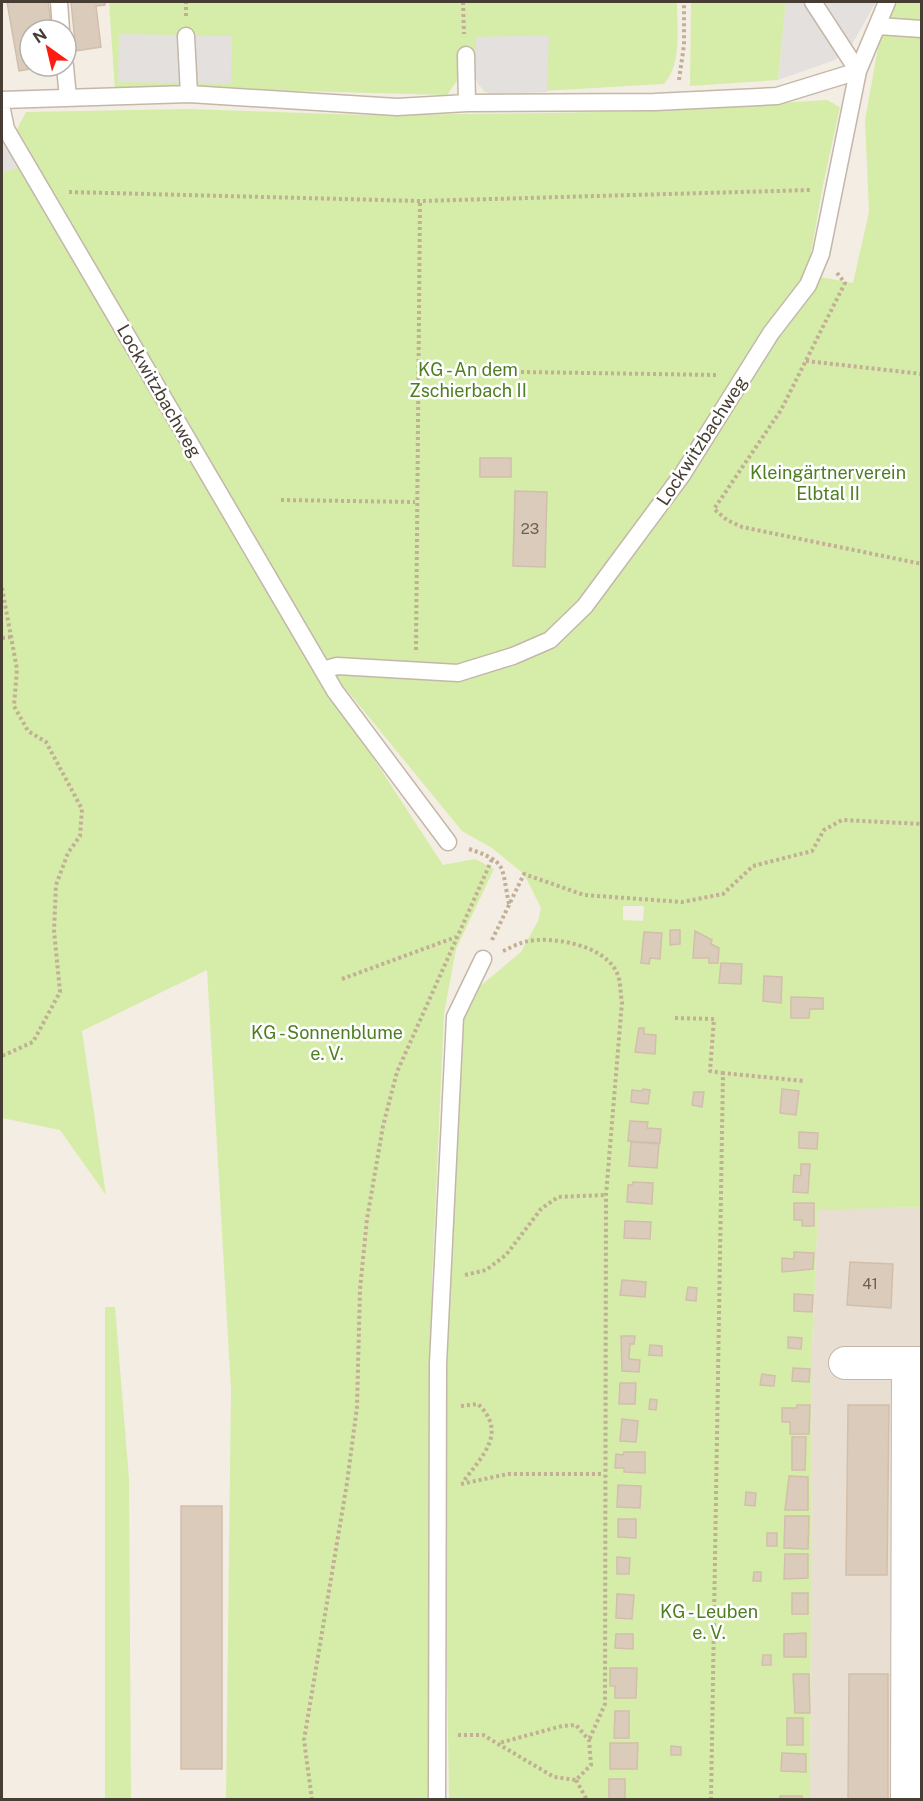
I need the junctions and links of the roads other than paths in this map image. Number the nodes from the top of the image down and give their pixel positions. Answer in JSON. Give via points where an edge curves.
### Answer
{"nodes":[{"id":1,"x":59,"y":2,"type":"edge"},
{"id":2,"x":813,"y":2,"type":"edge"},
{"id":3,"x":887,"y":2,"type":"edge"},
{"id":4,"x":60,"y":18,"type":"edge"},
{"id":5,"x":878,"y":26,"type":"junction"},
{"id":6,"x":921,"y":29,"type":"edge"},
{"id":7,"x":186,"y":36,"type":"dead end"},
{"id":8,"x":466,"y":55,"type":"road end"},
{"id":9,"x":858,"y":71,"type":"junction"},
{"id":10,"x":66,"y":78,"type":"edge"},
{"id":11,"x":189,"y":94,"type":"junction"},
{"id":12,"x":68,"y":98,"type":"junction"},
{"id":13,"x":2,"y":100,"type":"edge"},
{"id":14,"x":467,"y":103,"type":"junction"},
{"id":15,"x":2,"y":110,"type":"edge"},
{"id":16,"x":323,"y":670,"type":"junction"},
{"id":17,"x":448,"y":842,"type":"dead end"},
{"id":18,"x":483,"y":959,"type":"road end"},
{"id":19,"x":844,"y":1363,"type":"dead end"},
{"id":20,"x":915,"y":1363,"type":"edge"},
{"id":21,"x":437,"y":1800,"type":"edge"},
{"id":22,"x":907,"y":1800,"type":"edge"}],
"edges":[{"from":1,"to":4,"type":"lane"},
{"from":2,"to":9,"type":"lane"},
{"from":3,"to":5,"type":"lane","name":"Lockwitzbachweg"},
{"from":5,"to":6,"type":"lane"},
{"from":5,"to":9,"type":"lane","name":"Lockwitzbachweg"},
{"from":7,"to":11,"type":"lane"},
{"from":8,"to":14,"type":"lane"},
{"from":9,"to":14,"type":"lane","via":[[777,96]]},
{"from":9,"to":16,"type":"lane","name":"Lockwitzbachweg","via":[[821,254],[808,285],[771,333],[682,475],[585,606],[550,640],[458,673],[337,666]]},
{"from":10,"to":12,"type":"lane"},
{"from":11,"to":12,"type":"lane"},
{"from":11,"to":14,"type":"lane","via":[[397,107]]},
{"from":12,"to":13,"type":"lane"},
{"from":15,"to":16,"type":"lane","name":"Lockwitzbachweg","via":[[6,129]]},
{"from":16,"to":17,"type":"lane","name":"Lockwitzbachweg"},
{"from":18,"to":21,"type":"lane","via":[[455,1017],[438,1424]]},
{"from":19,"to":20,"type":"street"},
{"from":20,"to":22,"type":"street"}]}
